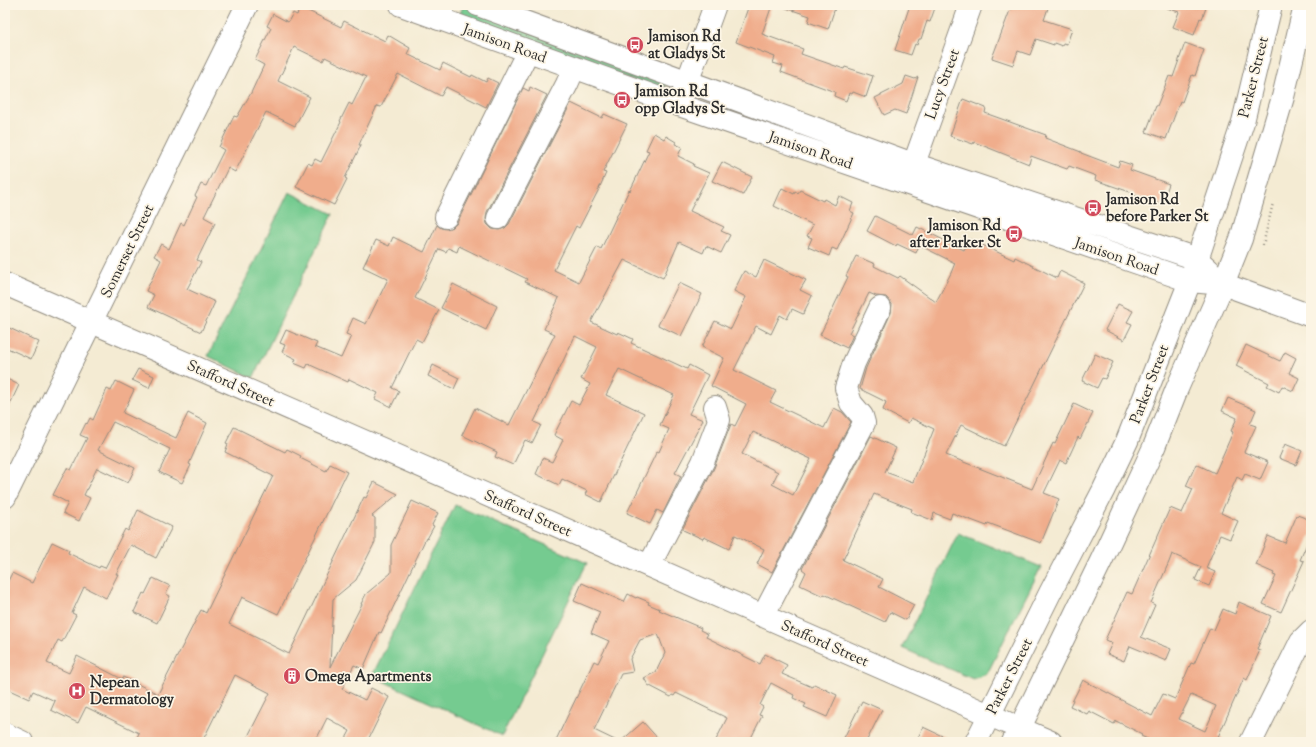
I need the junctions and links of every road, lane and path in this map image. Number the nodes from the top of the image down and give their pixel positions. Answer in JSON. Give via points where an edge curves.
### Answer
{"nodes":[{"id":1,"x":247,"y":5,"type":"edge"},
{"id":2,"x":401,"y":5,"type":"edge"},
{"id":3,"x":478,"y":5,"type":"edge"},
{"id":4,"x":716,"y":5,"type":"edge"},
{"id":5,"x":970,"y":5,"type":"edge"},
{"id":6,"x":1271,"y":5,"type":"edge"},
{"id":7,"x":1305,"y":5,"type":"edge"},
{"id":8,"x":442,"y":12,"type":"edge"},
{"id":9,"x":528,"y":51,"type":"junction"},
{"id":10,"x":574,"y":68,"type":"junction"},
{"id":11,"x":688,"y":81,"type":"junction"},
{"id":12,"x":679,"y":105,"type":"junction"},
{"id":13,"x":910,"y":173,"type":"junction"},
{"id":14,"x":446,"y":217,"type":"dead end"},
{"id":15,"x":498,"y":218,"type":"dead end"},
{"id":16,"x":1197,"y":259,"type":"junction"},
{"id":17,"x":1190,"y":281,"type":"junction"},
{"id":18,"x":5,"y":284,"type":"edge"},
{"id":19,"x":1223,"y":284,"type":"junction"},
{"id":20,"x":880,"y":308,"type":"dead end"},
{"id":21,"x":1311,"y":316,"type":"edge"},
{"id":22,"x":92,"y":322,"type":"junction"},
{"id":23,"x":715,"y":407,"type":"dead end"},
{"id":24,"x":5,"y":497,"type":"edge"},
{"id":25,"x":649,"y":566,"type":"junction"},
{"id":26,"x":763,"y":616,"type":"junction"},
{"id":27,"x":1311,"y":631,"type":"edge"},
{"id":28,"x":989,"y":716,"type":"junction"},
{"id":29,"x":5,"y":734,"type":"edge"},
{"id":30,"x":1017,"y":735,"type":"edge"},
{"id":31,"x":22,"y":742,"type":"edge"},
{"id":32,"x":976,"y":742,"type":"edge"},
{"id":33,"x":1051,"y":742,"type":"edge"},
{"id":34,"x":1251,"y":742,"type":"edge"}],
"edges":[{"from":1,"to":22,"type":"main road","name":"Somerset Street"},
{"from":2,"to":8,"type":"main road","name":"Jamison Road"},
{"from":3,"to":11,"type":"main road","name":"Jamison Road"},
{"from":4,"to":11,"type":"main road"},
{"from":5,"to":13,"type":"main road","name":"Lucy Street"},
{"from":6,"to":16,"type":"main road","name":"Parker Street","via":[[1243,122]]},
{"from":7,"to":19,"type":"main road","name":"Parker Street","via":[[1283,97],[1241,239]]},
{"from":8,"to":9,"type":"main road","name":"Jamison Road"},
{"from":9,"to":10,"type":"main road","name":"Jamison Road"},
{"from":9,"to":14,"type":"main road"},
{"from":10,"to":12,"type":"main road","name":"Jamison Road"},
{"from":10,"to":15,"type":"main road"},
{"from":11,"to":12,"type":"main road"},
{"from":11,"to":13,"type":"main road","name":"Jamison Road"},
{"from":12,"to":13,"type":"main road","name":"Jamison Road"},
{"from":13,"to":16,"type":"main road","name":"Jamison Road"},
{"from":13,"to":17,"type":"main road","name":"Jamison Road"},
{"from":16,"to":17,"type":"main road","name":"Parker Street"},
{"from":16,"to":19,"type":"main road","name":"Jamison Road"},
{"from":17,"to":19,"type":"main road","name":"Jamison Road"},
{"from":17,"to":28,"type":"main road","name":"Parker Street","via":[[1127,441]]},
{"from":18,"to":22,"type":"main road","name":"Stafford Street"},
{"from":19,"to":21,"type":"main road","name":"Jamison Road"},
{"from":19,"to":30,"type":"main road","name":"Parker Street","via":[[1151,454]]},
{"from":20,"to":26,"type":"main road","via":[[854,363],[846,388],[851,403],[864,422]]},
{"from":22,"to":24,"type":"main road","name":"Somerset Street"},
{"from":22,"to":25,"type":"main road","name":"Stafford Street"},
{"from":23,"to":25,"type":"main road","via":[[720,420],[703,462]]},
{"from":25,"to":26,"type":"main road","name":"Stafford Street"},
{"from":26,"to":28,"type":"main road","name":"Stafford Street"},
{"from":27,"to":34,"type":"main road","via":[[1301,640]]},
{"from":28,"to":30,"type":"main road","name":"Stafford Street"},
{"from":28,"to":32,"type":"main road","name":"Parker Street"},
{"from":29,"to":31,"type":"main road"},
{"from":30,"to":33,"type":"main road","name":"Stafford Street"}]}
